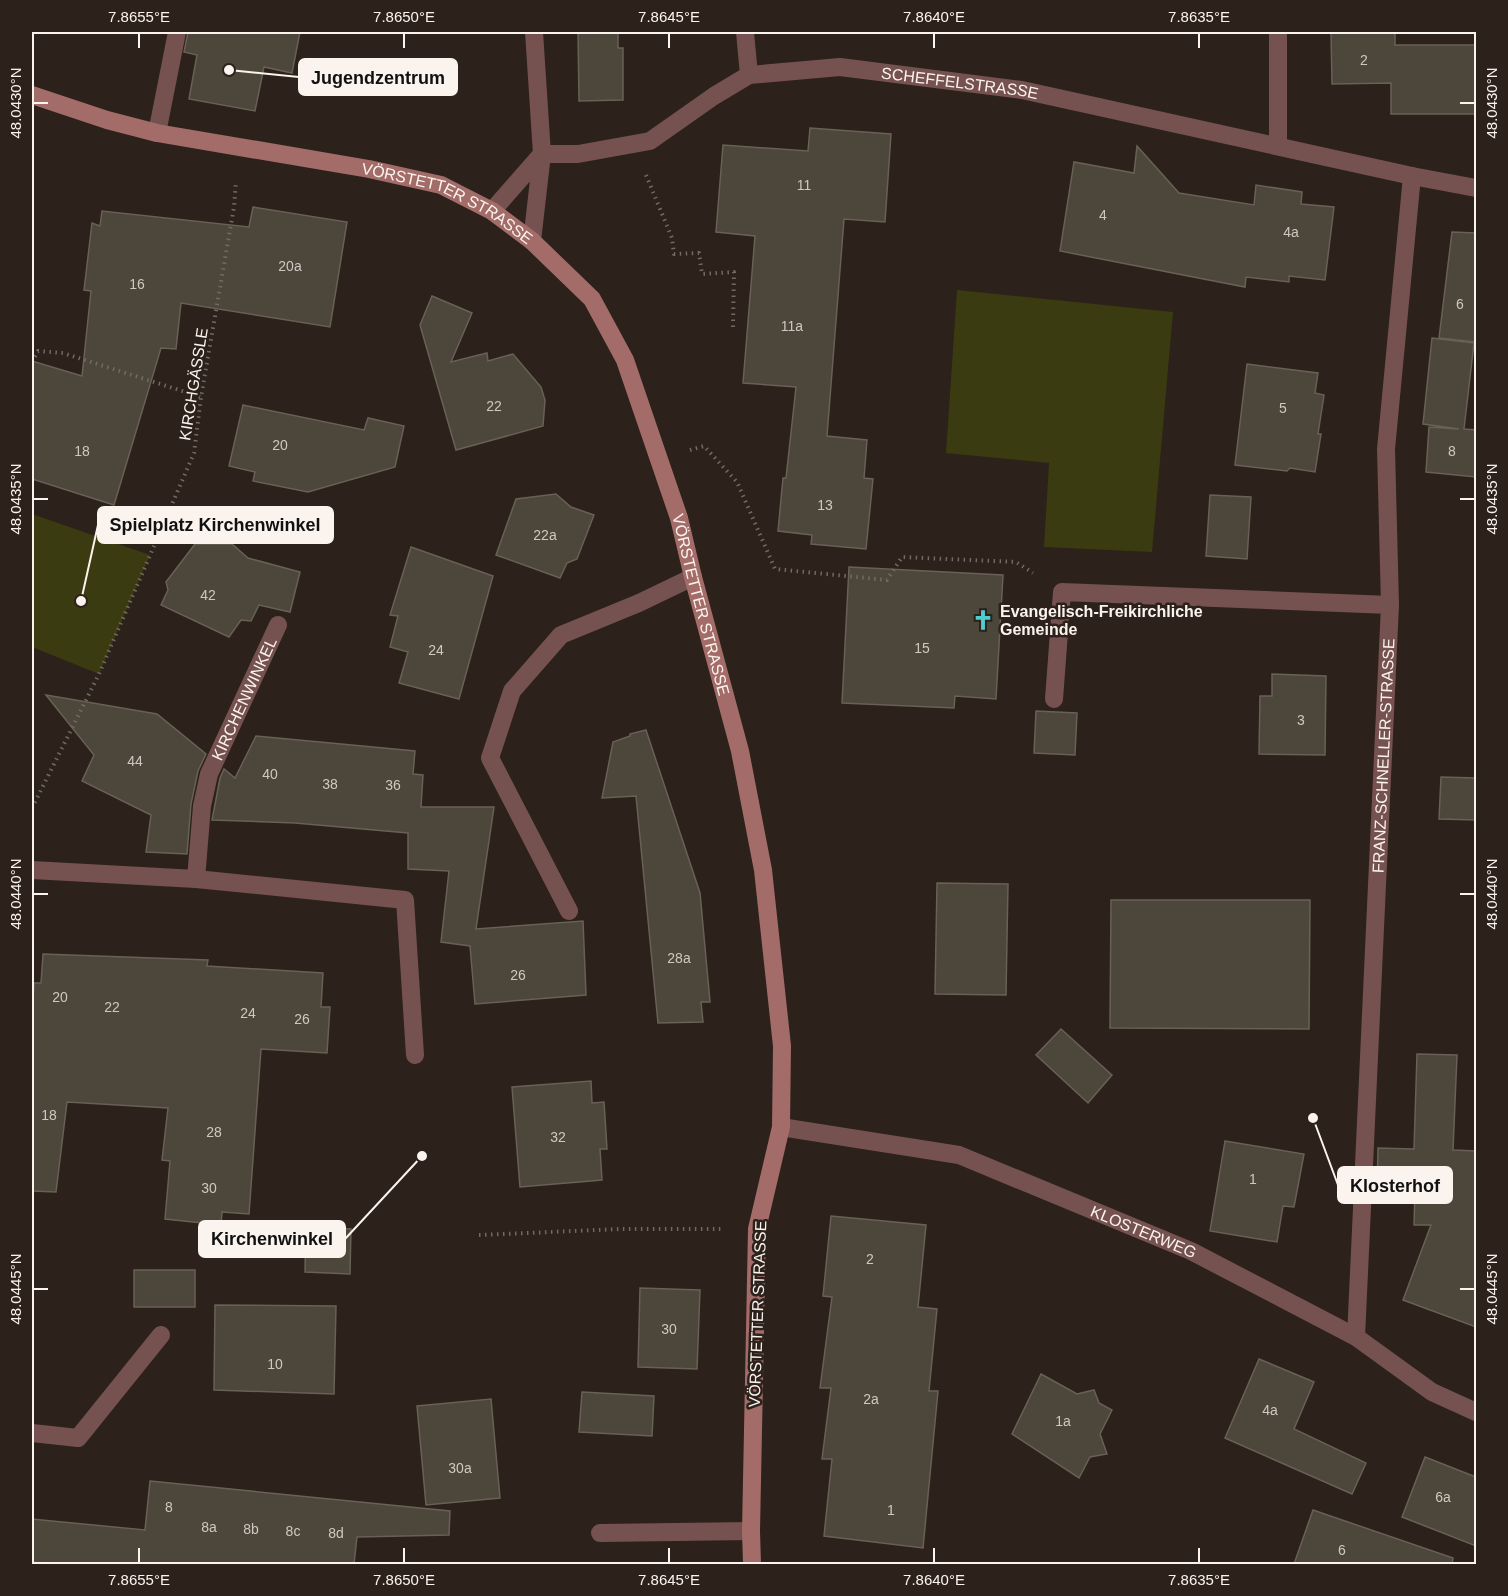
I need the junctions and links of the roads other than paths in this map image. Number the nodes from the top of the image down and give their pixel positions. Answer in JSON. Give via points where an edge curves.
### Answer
{"nodes":[{"id":1,"x":177,"y":32,"type":"edge"},
{"id":2,"x":534,"y":32,"type":"edge"},
{"id":3,"x":745,"y":32,"type":"edge"},
{"id":4,"x":1278,"y":32,"type":"edge"},
{"id":5,"x":749,"y":75,"type":"junction"},
{"id":6,"x":32,"y":95,"type":"edge"},
{"id":7,"x":157,"y":133,"type":"junction"},
{"id":8,"x":1278,"y":146,"type":"junction"},
{"id":9,"x":542,"y":154,"type":"junction"},
{"id":10,"x":1412,"y":176,"type":"junction"},
{"id":11,"x":1476,"y":188,"type":"edge"},
{"id":12,"x":492,"y":211,"type":"junction"},
{"id":13,"x":532,"y":241,"type":"junction"},
{"id":14,"x":693,"y":577,"type":"junction"},
{"id":15,"x":1390,"y":605,"type":"junction"},
{"id":16,"x":278,"y":625,"type":"dead end"},
{"id":17,"x":1054,"y":699,"type":"dead end"},
{"id":18,"x":32,"y":870,"type":"edge"},
{"id":19,"x":196,"y":879,"type":"junction"},
{"id":20,"x":569,"y":911,"type":"dead end"},
{"id":21,"x":415,"y":1055,"type":"dead end"},
{"id":22,"x":782,"y":1126,"type":"junction"},
{"id":23,"x":161,"y":1335,"type":"dead end"},
{"id":24,"x":1356,"y":1337,"type":"junction"},
{"id":25,"x":1476,"y":1412,"type":"edge"},
{"id":26,"x":32,"y":1433,"type":"edge"},
{"id":27,"x":751,"y":1531,"type":"junction"},
{"id":28,"x":600,"y":1533,"type":"dead end"},
{"id":29,"x":752,"y":1564,"type":"edge"}],
"edges":[{"from":1,"to":7,"type":"street"},
{"from":2,"to":9,"type":"street"},
{"from":3,"to":5,"type":"street"},
{"from":4,"to":8,"type":"street"},
{"from":5,"to":8,"type":"street","name":"SCHEFFELSTRASSE","via":[[840,68],[1022,90]]},
{"from":5,"to":9,"type":"street","name":"SCHEFFELSTRASSE","via":[[651,141],[578,154]]},
{"from":6,"to":7,"type":"street","name":"VÖRSTETTER STRASSE"},
{"from":7,"to":12,"type":"street","name":"VÖRSTETTER STRASSE","via":[[381,171],[441,185]]},
{"from":8,"to":10,"type":"street","name":"SCHEFFELSTRASSE"},
{"from":9,"to":12,"type":"street"},
{"from":9,"to":13,"type":"street"},
{"from":10,"to":11,"type":"street","name":"SCHEFFELSTRASSE"},
{"from":10,"to":15,"type":"street","name":"FRANZ-SCHNELLER-STRASSE","via":[[1386,449]]},
{"from":12,"to":13,"type":"street","name":"VÖRSTETTER STRASSE"},
{"from":13,"to":14,"type":"street","name":"VÖRSTETTER STRASSE","via":[[592,299],[625,360],[679,518]]},
{"from":14,"to":20,"type":"street","via":[[561,634],[512,691],[490,758]]},
{"from":14,"to":22,"type":"street","name":"VÖRSTETTER STRASSE","via":[[740,751],[764,870],[782,1046]]},
{"from":15,"to":17,"type":"street","via":[[1062,592]]},
{"from":15,"to":24,"type":"street","name":"FRANZ-SCHNELLER-STRASSE"},
{"from":16,"to":19,"type":"street","name":"KIRCHENWINKEL","via":[[209,774],[202,806]]},
{"from":18,"to":19,"type":"street"},
{"from":19,"to":21,"type":"street","via":[[405,900]]},
{"from":22,"to":24,"type":"street","name":"KLOSTERWEG","via":[[959,1155],[1191,1251]]},
{"from":22,"to":27,"type":"street","name":"VÖRSTETTER STRASSE","via":[[757,1229]]},
{"from":23,"to":26,"type":"street","via":[[78,1438]]},
{"from":24,"to":25,"type":"street","name":"KLOSTERWEG","via":[[1432,1392]]},
{"from":27,"to":28,"type":"street"},
{"from":27,"to":29,"type":"street","name":"VÖRSTETTER STRASSE"}]}
